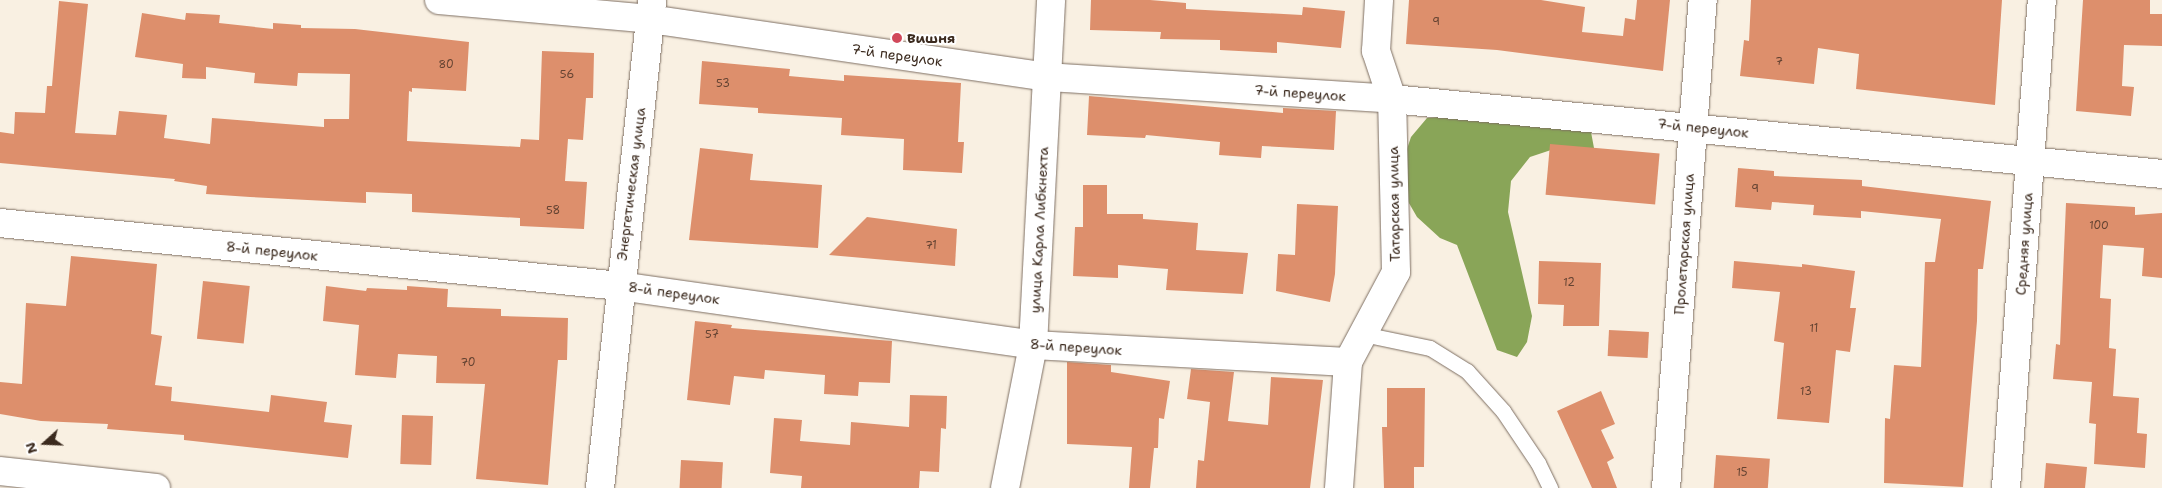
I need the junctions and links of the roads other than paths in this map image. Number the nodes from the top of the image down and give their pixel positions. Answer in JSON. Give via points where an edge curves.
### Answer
{"nodes":[{"id":1,"x":439,"y":0,"type":"edge"},
{"id":2,"x":1051,"y":0,"type":"edge"},
{"id":3,"x":1380,"y":0,"type":"edge"},
{"id":4,"x":1703,"y":0,"type":"edge"},
{"id":5,"x":2042,"y":0,"type":"edge"},
{"id":6,"x":651,"y":10,"type":"edge"},
{"id":7,"x":1047,"y":77,"type":"junction"},
{"id":8,"x":1392,"y":99,"type":"junction"},
{"id":9,"x":1693,"y":127,"type":"junction"},
{"id":10,"x":2030,"y":161,"type":"junction"},
{"id":11,"x":2162,"y":174,"type":"edge"},
{"id":12,"x":0,"y":223,"type":"edge"},
{"id":13,"x":620,"y":286,"type":"junction"},
{"id":14,"x":1363,"y":334,"type":"junction"},
{"id":15,"x":1033,"y":345,"type":"junction"},
{"id":16,"x":1348,"y":362,"type":"junction"},
{"id":17,"x":0,"y":470,"type":"edge"},
{"id":18,"x":156,"y":488,"type":"edge"},
{"id":19,"x":600,"y":488,"type":"edge"},
{"id":20,"x":1006,"y":488,"type":"edge"},
{"id":21,"x":1339,"y":488,"type":"edge"},
{"id":22,"x":1550,"y":488,"type":"edge"},
{"id":23,"x":1666,"y":488,"type":"edge"},
{"id":24,"x":2006,"y":488,"type":"edge"}],
"edges":[{"from":1,"to":6,"type":"street","name":"7-й переулок"},
{"from":2,"to":7,"type":"street","name":"улица Карла Либкнехта"},
{"from":3,"to":8,"type":"street","name":"Татарская улица","via":[[1376,51]]},
{"from":4,"to":9,"type":"street","name":"Пролетарская улица"},
{"from":5,"to":10,"type":"street","name":"Средняя улица"},
{"from":6,"to":7,"type":"street","name":"7-й переулок"},
{"from":6,"to":13,"type":"street","name":"Энергетическая улица"},
{"from":7,"to":8,"type":"street","name":"7-й переулок"},
{"from":7,"to":15,"type":"street","name":"улица Карла Либкнехта"},
{"from":8,"to":9,"type":"street","name":"7-й переулок"},
{"from":8,"to":14,"type":"street","name":"Татарская улица","via":[[1396,272]]},
{"from":9,"to":10,"type":"street","name":"7-й переулок"},
{"from":9,"to":23,"type":"street","name":"Пролетарская улица"},
{"from":10,"to":11,"type":"street","name":"7-й переулок"},
{"from":10,"to":24,"type":"street","name":"Средняя улица"},
{"from":12,"to":13,"type":"street","name":"8-й переулок"},
{"from":13,"to":15,"type":"street","name":"8-й переулок"},
{"from":13,"to":19,"type":"street","name":"Энергетическая улица"},
{"from":14,"to":16,"type":"street","name":"Татарская улица"},
{"from":14,"to":22,"type":"lane","via":[[1430,348],[1467,371],[1502,411],[1538,463]]},
{"from":15,"to":16,"type":"street","name":"8-й переулок"},
{"from":15,"to":20,"type":"street","name":"улица Карла Либкнехта"},
{"from":16,"to":21,"type":"street","name":"Татарская улица"},
{"from":17,"to":18,"type":"street"}]}
